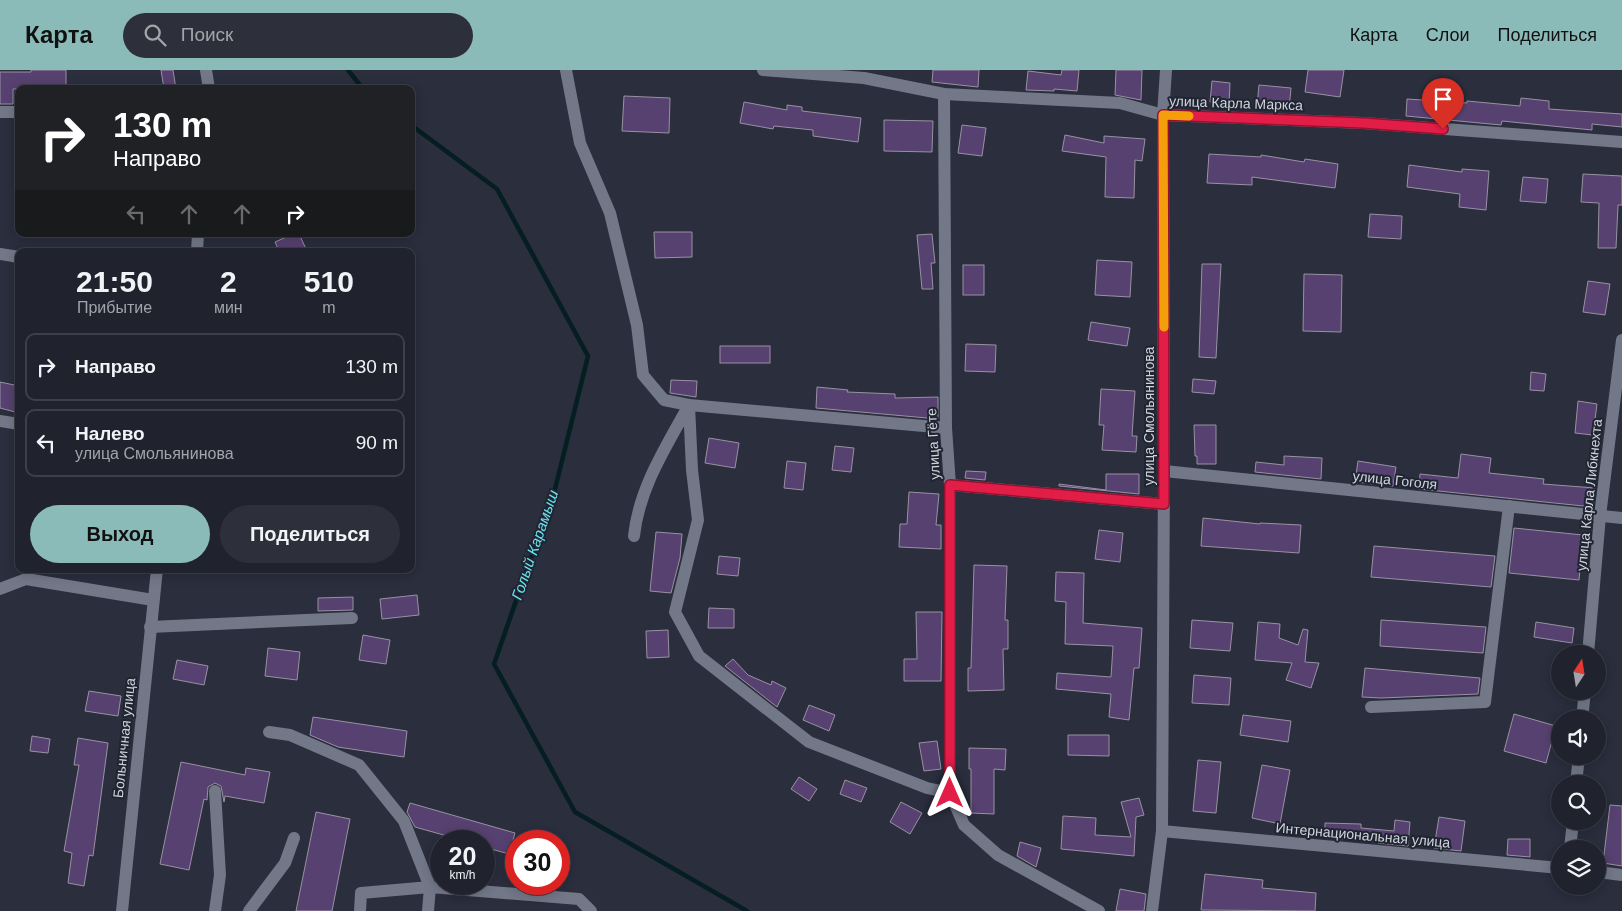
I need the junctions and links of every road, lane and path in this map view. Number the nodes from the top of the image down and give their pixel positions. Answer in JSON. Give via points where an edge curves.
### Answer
{"nodes":[{"id":1,"x":206,"y":70,"type":"edge"},
{"id":2,"x":566,"y":70,"type":"edge"},
{"id":3,"x":763,"y":70,"type":"edge"},
{"id":4,"x":1166,"y":70,"type":"edge"},
{"id":5,"x":864,"y":74,"type":"edge"},
{"id":6,"x":210,"y":85,"type":"edge"},
{"id":7,"x":944,"y":94,"type":"junction"},
{"id":8,"x":0,"y":112,"type":"edge"},
{"id":9,"x":15,"y":112,"type":"edge"},
{"id":10,"x":1163,"y":115,"type":"junction"},
{"id":11,"x":1622,"y":142,"type":"edge"},
{"id":12,"x":0,"y":254,"type":"edge"},
{"id":13,"x":15,"y":256,"type":"edge"},
{"id":14,"x":1622,"y":340,"type":"edge"},
{"id":15,"x":688,"y":405,"type":"junction"},
{"id":16,"x":0,"y":421,"type":"edge"},
{"id":17,"x":15,"y":423,"type":"edge"},
{"id":18,"x":946,"y":428,"type":"junction"},
{"id":19,"x":1164,"y":471,"type":"junction"},
{"id":20,"x":950,"y":485,"type":"junction"},
{"id":21,"x":1164,"y":504,"type":"junction"},
{"id":22,"x":1508,"y":506,"type":"junction"},
{"id":23,"x":1600,"y":516,"type":"junction"},
{"id":24,"x":1622,"y":518,"type":"edge"},
{"id":25,"x":634,"y":536,"type":"dead end"},
{"id":26,"x":156,"y":573,"type":"edge"},
{"id":27,"x":0,"y":589,"type":"edge"},
{"id":28,"x":153,"y":600,"type":"junction"},
{"id":29,"x":352,"y":618,"type":"dead end"},
{"id":30,"x":150,"y":627,"type":"junction"},
{"id":31,"x":1589,"y":645,"type":"edge"},
{"id":32,"x":1371,"y":706,"type":"dead end"},
{"id":33,"x":269,"y":732,"type":"dead end"},
{"id":34,"x":215,"y":790,"type":"dead end"},
{"id":35,"x":950,"y":793,"type":"junction"},
{"id":36,"x":1162,"y":831,"type":"junction"},
{"id":37,"x":294,"y":838,"type":"dead end"},
{"id":38,"x":1551,"y":867,"type":"edge"},
{"id":39,"x":1606,"y":873,"type":"edge"},
{"id":40,"x":1622,"y":875,"type":"edge"},
{"id":41,"x":430,"y":887,"type":"junction"},
{"id":42,"x":495,"y":892,"type":"edge"},
{"id":43,"x":122,"y":911,"type":"edge"},
{"id":44,"x":215,"y":911,"type":"edge"},
{"id":45,"x":249,"y":911,"type":"edge"},
{"id":46,"x":360,"y":911,"type":"edge"},
{"id":47,"x":428,"y":911,"type":"edge"},
{"id":48,"x":591,"y":911,"type":"edge"},
{"id":49,"x":1099,"y":911,"type":"edge"},
{"id":50,"x":1152,"y":911,"type":"edge"}],
"edges":[{"from":1,"to":6,"type":"street"},
{"from":2,"to":15,"type":"street","via":[[580,143],[610,213],[637,325],[642,375],[664,400]]},
{"from":3,"to":5,"type":"street","name":"улица Карла Маркса"},
{"from":4,"to":10,"type":"street","name":"улица Смольянинова"},
{"from":5,"to":7,"type":"street","name":"улица Карла Маркса"},
{"from":7,"to":10,"type":"street","name":"улица Карла Маркса","via":[[1120,102]]},
{"from":7,"to":18,"type":"street","name":"улица Гёте"},
{"from":8,"to":9,"type":"street"},
{"from":10,"to":11,"type":"street","name":"улица Карла Маркса","via":[[1363,123]]},
{"from":10,"to":19,"type":"street","name":"улица Смольянинова"},
{"from":12,"to":13,"type":"street"},
{"from":14,"to":23,"type":"street","name":"улица Карла Либкнехта"},
{"from":15,"to":18,"type":"street"},
{"from":15,"to":25,"type":"street","via":[[651,476],[636,516]]},
{"from":15,"to":35,"type":"street","via":[[698,520],[675,612],[699,656],[809,742],[927,788]]},
{"from":16,"to":17,"type":"street"},
{"from":18,"to":20,"type":"street","name":"улица Гёте"},
{"from":19,"to":21,"type":"street","name":"улица Смольянинова"},
{"from":19,"to":22,"type":"street","name":"улица Гоголя"},
{"from":20,"to":21,"type":"street"},
{"from":20,"to":35,"type":"street","name":"улица Гёте"},
{"from":21,"to":36,"type":"street","name":"улица Смольянинова"},
{"from":22,"to":23,"type":"street","name":"улица Гоголя"},
{"from":22,"to":32,"type":"street","via":[[1485,702]]},
{"from":23,"to":24,"type":"street","name":"улица Гоголя"},
{"from":23,"to":31,"type":"street","name":"улица Карла Либкнехта"},
{"from":26,"to":28,"type":"street","name":"Больничная улица"},
{"from":27,"to":28,"type":"street","via":[[26,579]]},
{"from":28,"to":30,"type":"street","name":"Больничная улица"},
{"from":29,"to":30,"type":"street"},
{"from":30,"to":43,"type":"street","name":"Больничная улица"},
{"from":33,"to":41,"type":"street","via":[[290,735],[359,765],[404,821]]},
{"from":34,"to":44,"type":"street","via":[[220,875]]},
{"from":35,"to":49,"type":"street","via":[[964,825],[998,855]]},
{"from":36,"to":38,"type":"street","name":"Интернациональная улица"},
{"from":36,"to":50,"type":"street","name":"улица Смольянинова"},
{"from":37,"to":45,"type":"street","via":[[285,863]]},
{"from":39,"to":40,"type":"street"},
{"from":41,"to":46,"type":"street","via":[[361,893]]},
{"from":41,"to":47,"type":"street"},
{"from":42,"to":48,"type":"street","via":[[580,899]]}]}
